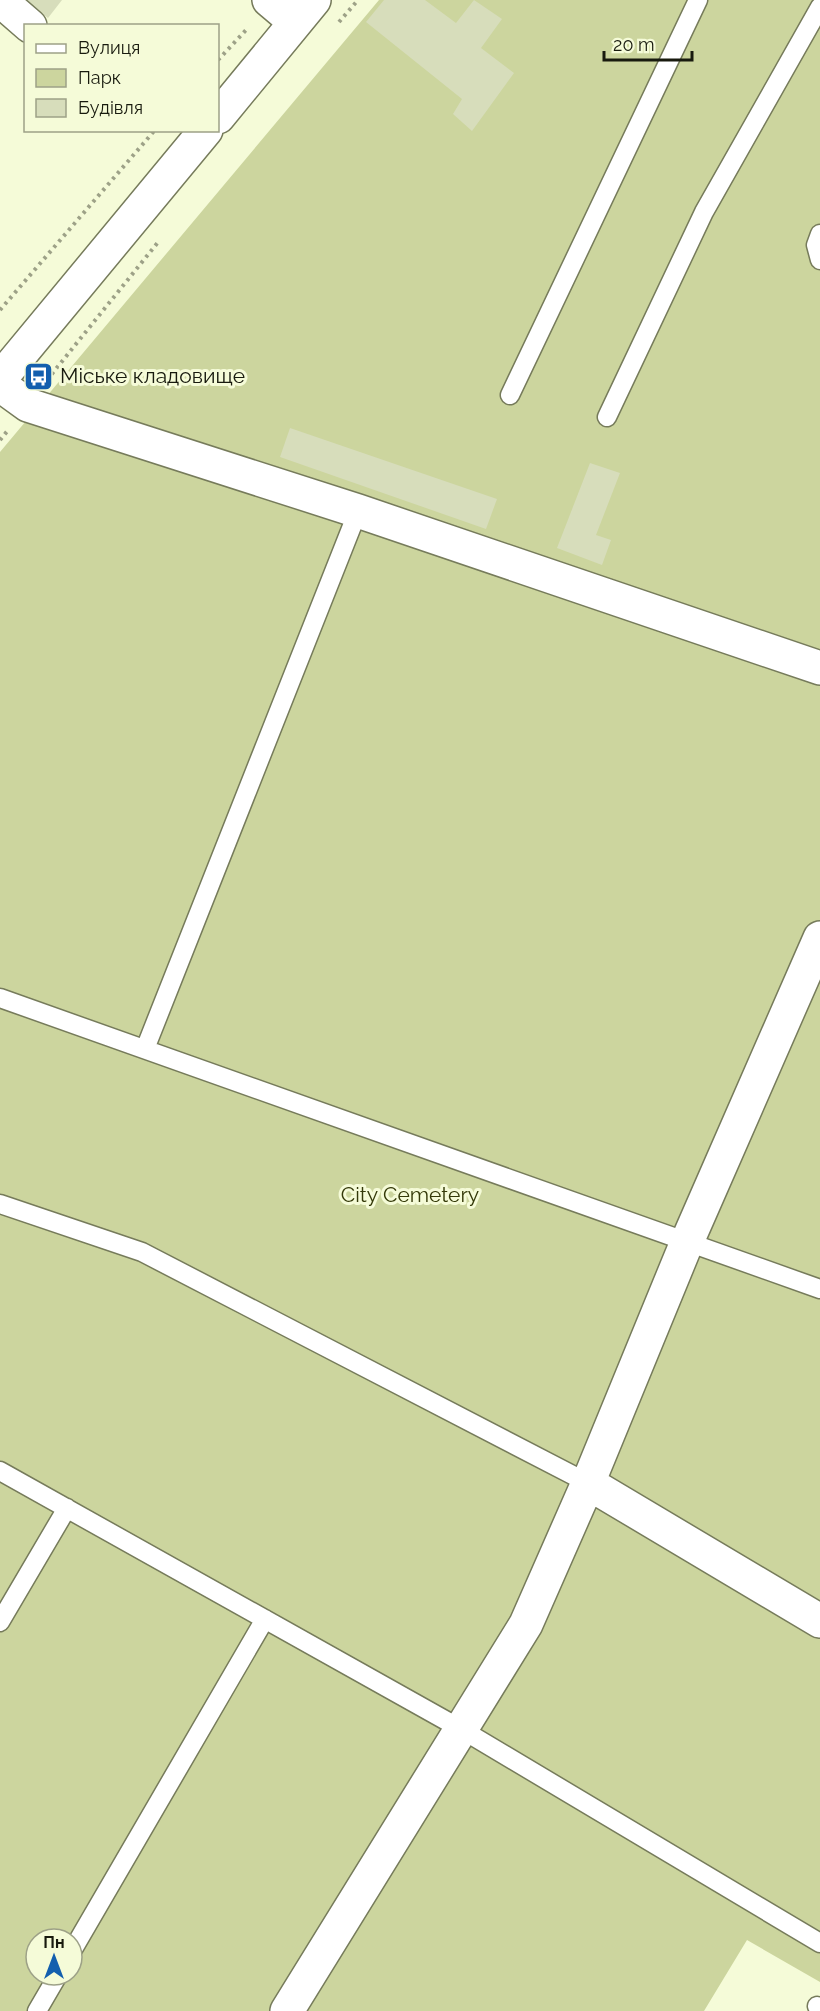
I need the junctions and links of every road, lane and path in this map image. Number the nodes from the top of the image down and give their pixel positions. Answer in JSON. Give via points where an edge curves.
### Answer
{"nodes":[{"id":1,"x":0,"y":0,"type":"edge"},
{"id":2,"x":269,"y":0,"type":"edge"},
{"id":3,"x":358,"y":0,"type":"edge"},
{"id":4,"x":698,"y":0,"type":"edge"},
{"id":5,"x":820,"y":7,"type":"edge"},
{"id":6,"x":304,"y":11,"type":"edge"},
{"id":7,"x":28,"y":24,"type":"edge"},
{"id":8,"x":336,"y":27,"type":"dead end"},
{"id":9,"x":219,"y":116,"type":"edge"},
{"id":10,"x":153,"y":132,"type":"edge"},
{"id":11,"x":204,"y":132,"type":"edge"},
{"id":12,"x":165,"y":233,"type":"dead end"},
{"id":13,"x":820,"y":234,"type":"edge"},
{"id":14,"x":820,"y":260,"type":"edge"},
{"id":15,"x":0,"y":310,"type":"edge"},
{"id":16,"x":0,"y":379,"type":"edge"},
{"id":17,"x":0,"y":385,"type":"edge"},
{"id":18,"x":510,"y":395,"type":"dead end"},
{"id":19,"x":28,"y":405,"type":"junction"},
{"id":20,"x":607,"y":417,"type":"dead end"},
{"id":21,"x":0,"y":440,"type":"edge"},
{"id":22,"x":358,"y":511,"type":"junction"},
{"id":23,"x":820,"y":668,"type":"edge"},
{"id":24,"x":820,"y":938,"type":"edge"},
{"id":25,"x":0,"y":998,"type":"edge"},
{"id":26,"x":145,"y":1049,"type":"junction"},
{"id":27,"x":0,"y":1204,"type":"edge"},
{"id":28,"x":687,"y":1242,"type":"junction"},
{"id":29,"x":820,"y":1289,"type":"edge"},
{"id":30,"x":0,"y":1471,"type":"edge"},
{"id":31,"x":588,"y":1483,"type":"junction"},
{"id":32,"x":67,"y":1508,"type":"junction"},
{"id":33,"x":265,"y":1619,"type":"junction"},
{"id":34,"x":820,"y":1621,"type":"edge"},
{"id":35,"x":0,"y":1622,"type":"edge"},
{"id":36,"x":461,"y":1729,"type":"junction"},
{"id":37,"x":84,"y":1930,"type":"edge"},
{"id":38,"x":820,"y":1943,"type":"edge"},
{"id":39,"x":51,"y":1987,"type":"edge"},
{"id":40,"x":37,"y":2011,"type":"edge"},
{"id":41,"x":287,"y":2011,"type":"edge"}],
"edges":[{"from":1,"to":7,"type":"street"},
{"from":2,"to":6,"type":"street"},
{"from":3,"to":8,"type":"path"},
{"from":4,"to":18,"type":"lane"},
{"from":5,"to":20,"type":"lane","via":[[704,212]]},
{"from":6,"to":9,"type":"street"},
{"from":10,"to":15,"type":"path"},
{"from":11,"to":16,"type":"street"},
{"from":12,"to":19,"type":"path"},
{"from":13,"to":14,"type":"lane","via":[[816,245]]},
{"from":17,"to":19,"type":"street"},
{"from":19,"to":21,"type":"path"},
{"from":19,"to":22,"type":"street"},
{"from":22,"to":23,"type":"street"},
{"from":22,"to":26,"type":"lane"},
{"from":24,"to":28,"type":"street"},
{"from":25,"to":26,"type":"lane"},
{"from":26,"to":28,"type":"lane"},
{"from":27,"to":31,"type":"lane","via":[[142,1252]]},
{"from":28,"to":29,"type":"lane"},
{"from":28,"to":31,"type":"street"},
{"from":30,"to":32,"type":"lane"},
{"from":31,"to":34,"type":"street"},
{"from":31,"to":36,"type":"street","via":[[526,1624]]},
{"from":32,"to":33,"type":"lane"},
{"from":32,"to":35,"type":"lane"},
{"from":33,"to":36,"type":"lane"},
{"from":33,"to":37,"type":"lane"},
{"from":36,"to":38,"type":"lane"},
{"from":36,"to":41,"type":"street"},
{"from":39,"to":40,"type":"lane"}]}
